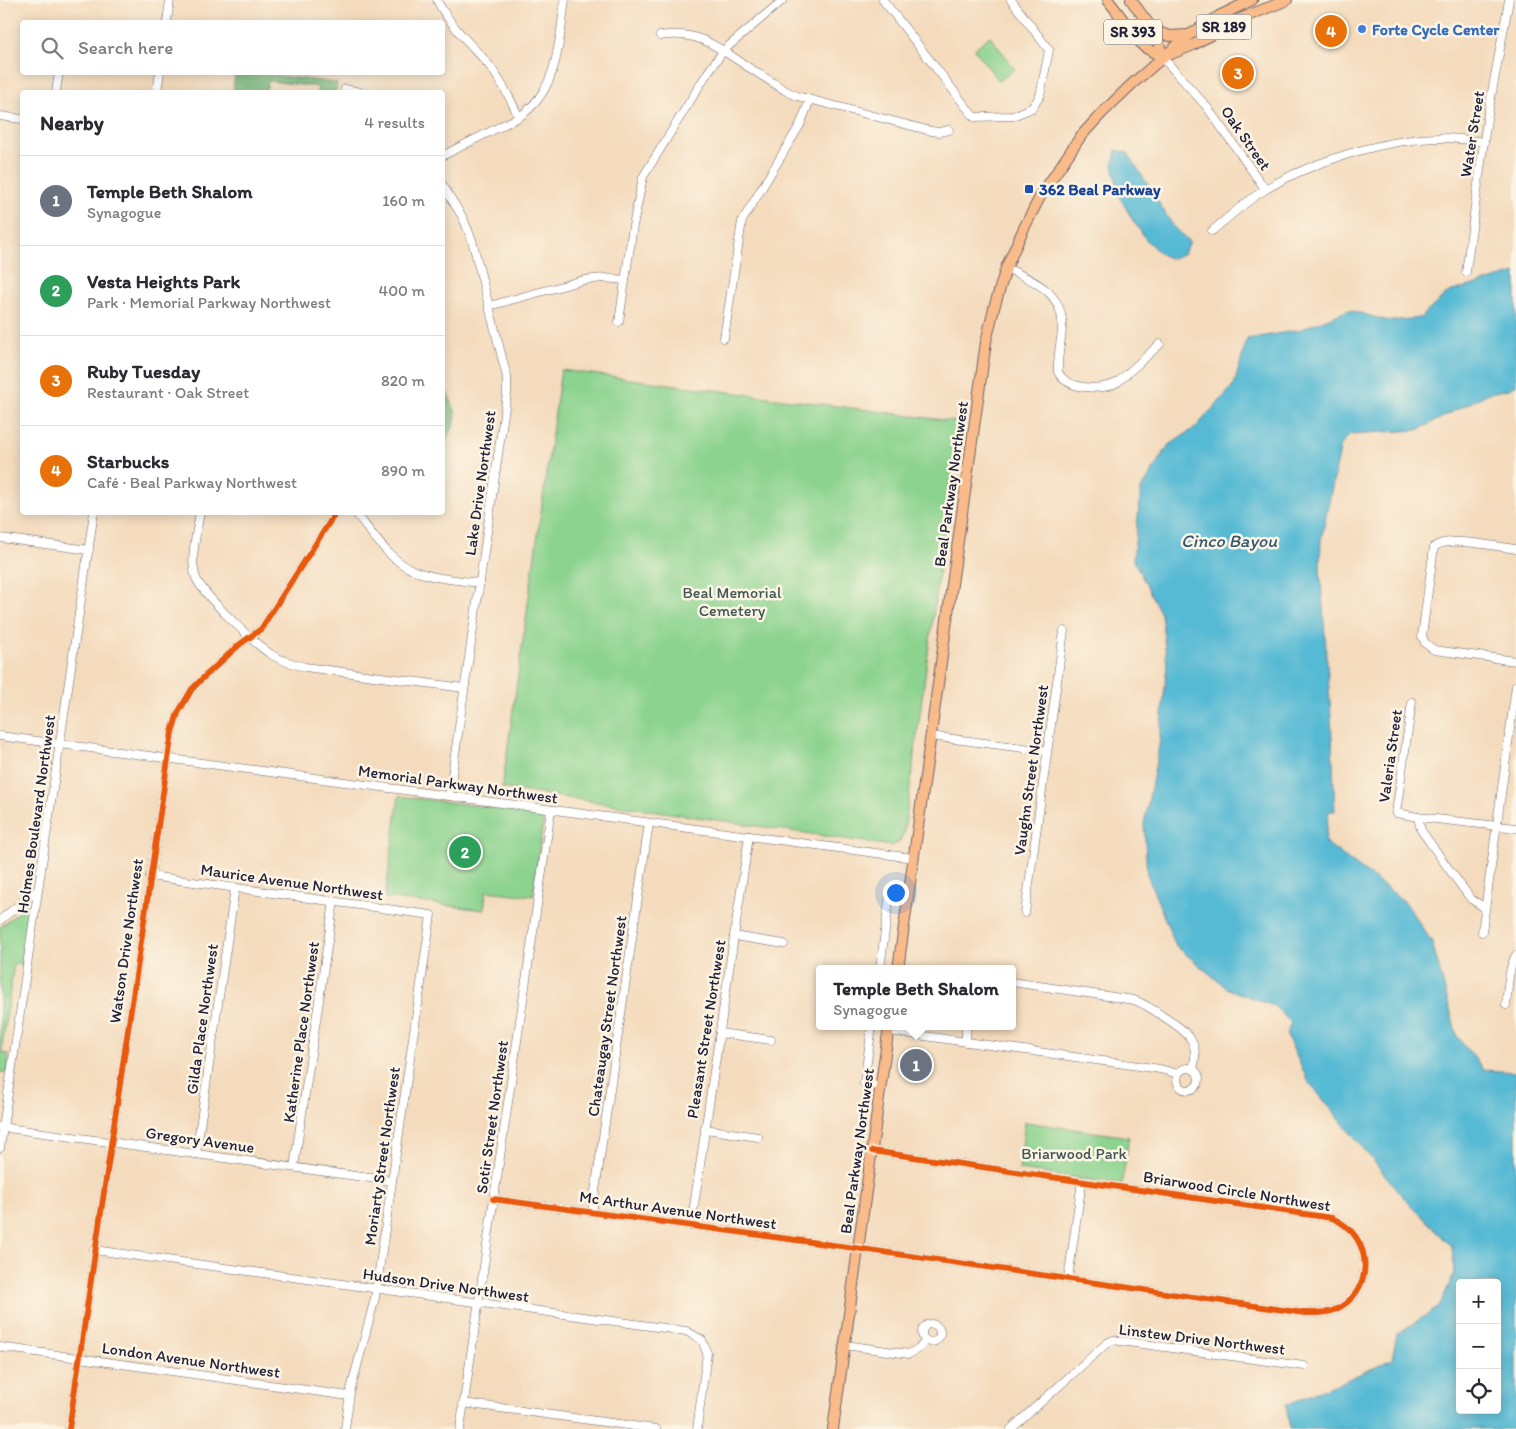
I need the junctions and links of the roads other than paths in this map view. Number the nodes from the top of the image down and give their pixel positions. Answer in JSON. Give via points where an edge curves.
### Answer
{"nodes":[{"id":1,"x":170,"y":0,"type":"edge"},
{"id":2,"x":437,"y":0,"type":"edge"},
{"id":3,"x":565,"y":0,"type":"edge"},
{"id":4,"x":783,"y":0,"type":"edge"},
{"id":5,"x":882,"y":0,"type":"edge"},
{"id":6,"x":1011,"y":0,"type":"edge"},
{"id":7,"x":1108,"y":0,"type":"edge"},
{"id":8,"x":1131,"y":0,"type":"edge"},
{"id":9,"x":1252,"y":0,"type":"edge"},
{"id":10,"x":1286,"y":0,"type":"edge"},
{"id":11,"x":1509,"y":0,"type":"edge"},
{"id":12,"x":167,"y":20,"type":"edge"},
{"id":13,"x":1154,"y":31,"type":"junction"},
{"id":14,"x":1189,"y":35,"type":"junction"},
{"id":15,"x":660,"y":36,"type":"dead end"},
{"id":16,"x":724,"y":50,"type":"junction"},
{"id":17,"x":1163,"y":58,"type":"junction"},
{"id":18,"x":59,"y":75,"type":"edge"},
{"id":19,"x":160,"y":75,"type":"edge"},
{"id":20,"x":345,"y":89,"type":"dead end"},
{"id":21,"x":56,"y":90,"type":"edge"},
{"id":22,"x":157,"y":90,"type":"edge"},
{"id":23,"x":350,"y":90,"type":"edge"},
{"id":24,"x":810,"y":100,"type":"junction"},
{"id":25,"x":0,"y":116,"type":"edge"},
{"id":26,"x":519,"y":117,"type":"junction"},
{"id":27,"x":20,"y":120,"type":"edge"},
{"id":28,"x":949,"y":130,"type":"dead end"},
{"id":29,"x":1484,"y":142,"type":"junction"},
{"id":30,"x":445,"y":154,"type":"edge"},
{"id":31,"x":445,"y":189,"type":"edge"},
{"id":32,"x":1265,"y":190,"type":"junction"},
{"id":33,"x":1212,"y":231,"type":"dead end"},
{"id":34,"x":1006,"y":268,"type":"junction"},
{"id":35,"x":1466,"y":272,"type":"dead end"},
{"id":36,"x":625,"y":280,"type":"junction"},
{"id":37,"x":489,"y":306,"type":"junction"},
{"id":38,"x":619,"y":322,"type":"dead end"},
{"id":39,"x":724,"y":338,"type":"dead end"},
{"id":40,"x":1160,"y":344,"type":"dead end"},
{"id":41,"x":94,"y":515,"type":"edge"},
{"id":42,"x":200,"y":515,"type":"edge"},
{"id":43,"x":334,"y":515,"type":"edge"},
{"id":44,"x":357,"y":515,"type":"edge"},
{"id":45,"x":0,"y":538,"type":"edge"},
{"id":46,"x":1516,"y":549,"type":"edge"},
{"id":47,"x":89,"y":550,"type":"junction"},
{"id":48,"x":480,"y":583,"type":"junction"},
{"id":49,"x":1064,"y":631,"type":"dead end"},
{"id":50,"x":250,"y":636,"type":"junction"},
{"id":51,"x":1516,"y":661,"type":"edge"},
{"id":52,"x":1516,"y":686,"type":"edge"},
{"id":53,"x":464,"y":688,"type":"junction"},
{"id":54,"x":1412,"y":702,"type":"dead end"},
{"id":55,"x":0,"y":736,"type":"edge"},
{"id":56,"x":930,"y":736,"type":"junction"},
{"id":57,"x":60,"y":744,"type":"junction"},
{"id":58,"x":1047,"y":751,"type":"junction"},
{"id":59,"x":168,"y":759,"type":"junction"},
{"id":60,"x":449,"y":796,"type":"junction"},
{"id":61,"x":551,"y":810,"type":"junction"},
{"id":62,"x":1418,"y":818,"type":"junction"},
{"id":63,"x":649,"y":823,"type":"junction"},
{"id":64,"x":1496,"y":826,"type":"junction"},
{"id":65,"x":1516,"y":828,"type":"edge"},
{"id":66,"x":749,"y":836,"type":"junction"},
{"id":67,"x":913,"y":858,"type":"junction"},
{"id":68,"x":150,"y":876,"type":"junction"},
{"id":69,"x":235,"y":888,"type":"junction"},
{"id":70,"x":38,"y":890,"type":"junction"},
{"id":71,"x":907,"y":899,"type":"junction"},
{"id":72,"x":334,"y":901,"type":"junction"},
{"id":73,"x":1485,"y":908,"type":"junction"},
{"id":74,"x":1025,"y":913,"type":"dead end"},
{"id":75,"x":431,"y":915,"type":"joint"},
{"id":76,"x":0,"y":920,"type":"edge"},
{"id":77,"x":1482,"y":932,"type":"dead end"},
{"id":78,"x":734,"y":936,"type":"junction"},
{"id":79,"x":784,"y":944,"type":"dead end"},
{"id":80,"x":1516,"y":955,"type":"edge"},
{"id":81,"x":881,"y":965,"type":"edge"},
{"id":82,"x":899,"y":965,"type":"edge"},
{"id":83,"x":1016,"y":983,"type":"edge"},
{"id":84,"x":1506,"y":1005,"type":"dead end"},
{"id":85,"x":871,"y":1030,"type":"edge"},
{"id":86,"x":889,"y":1030,"type":"edge"},
{"id":87,"x":895,"y":1030,"type":"edge"},
{"id":88,"x":966,"y":1030,"type":"edge"},
{"id":89,"x":720,"y":1032,"type":"junction"},
{"id":90,"x":771,"y":1040,"type":"dead end"},
{"id":91,"x":966,"y":1042,"type":"junction"},
{"id":92,"x":1193,"y":1069,"type":"junction"},
{"id":93,"x":1178,"y":1074,"type":"junction"},
{"id":94,"x":881,"y":1087,"type":"junction"},
{"id":95,"x":2,"y":1127,"type":"edge"},
{"id":96,"x":705,"y":1129,"type":"junction"},
{"id":97,"x":758,"y":1137,"type":"dead end"},
{"id":98,"x":110,"y":1142,"type":"junction"},
{"id":99,"x":0,"y":1148,"type":"edge"},
{"id":100,"x":872,"y":1152,"type":"junction"},
{"id":101,"x":196,"y":1154,"type":"junction"},
{"id":102,"x":294,"y":1167,"type":"junction"},
{"id":103,"x":392,"y":1181,"type":"junction"},
{"id":104,"x":1082,"y":1181,"type":"junction"},
{"id":105,"x":494,"y":1199,"type":"junction"},
{"id":106,"x":592,"y":1212,"type":"junction"},
{"id":107,"x":691,"y":1226,"type":"junction"},
{"id":108,"x":858,"y":1249,"type":"junction"},
{"id":109,"x":94,"y":1250,"type":"junction"},
{"id":110,"x":1068,"y":1279,"type":"junction"},
{"id":111,"x":376,"y":1289,"type":"junction"},
{"id":112,"x":478,"y":1303,"type":"junction"},
{"id":113,"x":926,"y":1340,"type":"dead end"},
{"id":114,"x":845,"y":1345,"type":"junction"},
{"id":115,"x":0,"y":1347,"type":"edge"},
{"id":116,"x":79,"y":1358,"type":"junction"},
{"id":117,"x":1304,"y":1366,"type":"dead end"},
{"id":118,"x":349,"y":1396,"type":"junction"},
{"id":119,"x":463,"y":1403,"type":"junction"},
{"id":120,"x":594,"y":1425,"type":"edge"},
{"id":121,"x":69,"y":1429,"type":"edge"},
{"id":122,"x":345,"y":1429,"type":"edge"},
{"id":123,"x":460,"y":1429,"type":"edge"},
{"id":124,"x":656,"y":1429,"type":"edge"},
{"id":125,"x":697,"y":1429,"type":"edge"},
{"id":126,"x":833,"y":1429,"type":"edge"},
{"id":127,"x":1011,"y":1429,"type":"edge"}],
"edges":[{"from":1,"to":12,"type":"street"},
{"from":2,"to":26,"type":"street","via":[[444,14],[496,74]]},
{"from":3,"to":26,"type":"street","via":[[550,81],[537,101]]},
{"from":4,"to":16,"type":"street"},
{"from":5,"to":6,"type":"street","via":[[974,116],[1013,116],[1032,108],[1040,96],[1049,50]]},
{"from":7,"to":17,"type":"main road","number":"SR 393","via":[[1143,46]]},
{"from":8,"to":13,"type":"main road","number":"SR 393"},
{"from":9,"to":14,"type":"main road","name":"Beal Parkway Northwest","number":"SR 189"},
{"from":10,"to":17,"type":"main road","name":"Beal Parkway Northwest","number":"SR 189","via":[[1235,21]]},
{"from":11,"to":29,"type":"street","name":"Water Street"},
{"from":13,"to":14,"type":"main road","via":[[1170,36]]},
{"from":13,"to":17,"type":"main road","number":"SR 393"},
{"from":14,"to":17,"type":"main road","name":"Beal Parkway Northwest","number":"SR 189"},
{"from":15,"to":16,"type":"street","via":[[675,33],[694,36]]},
{"from":16,"to":24,"type":"street","via":[[788,92]]},
{"from":16,"to":36,"type":"street","via":[[642,177]]},
{"from":17,"to":32,"type":"street","name":"Oak Street","via":[[1208,107]]},
{"from":17,"to":34,"type":"main road","name":"Beal Parkway Northwest","number":"SR 189","via":[[1102,113],[1064,159],[1041,195]]},
{"from":18,"to":21,"type":"street"},
{"from":19,"to":22,"type":"street"},
{"from":20,"to":23,"type":"street"},
{"from":24,"to":28,"type":"street","via":[[931,131]]},
{"from":24,"to":39,"type":"street","via":[[800,125],[742,221]]},
{"from":25,"to":27,"type":"street"},
{"from":26,"to":30,"type":"street"},
{"from":29,"to":32,"type":"street","via":[[1439,138],[1379,147],[1315,165]]},
{"from":29,"to":35,"type":"street","name":"Water Street"},
{"from":31,"to":37,"type":"street","name":"Lake Drive Northwest","via":[[468,230]]},
{"from":32,"to":33,"type":"street"},
{"from":34,"to":40,"type":"street","via":[[1037,282],[1055,301],[1062,319],[1058,372],[1071,384],[1098,388],[1110,386]]},
{"from":34,"to":56,"type":"main road","name":"Beal Parkway Northwest","number":"SR 189","via":[[986,342]]},
{"from":36,"to":37,"type":"street","via":[[584,280]]},
{"from":36,"to":38,"type":"street"},
{"from":37,"to":48,"type":"street","name":"Lake Drive Northwest","via":[[506,371],[507,393]]},
{"from":41,"to":47,"type":"street","name":"Holmes Boulevard Northwest"},
{"from":42,"to":50,"type":"street","via":[[194,558],[196,578],[206,594]]},
{"from":43,"to":50,"type":"street","name":"Watson Drive Northwest","via":[[261,629]]},
{"from":44,"to":48,"type":"street","via":[[391,556],[410,569],[436,577]]},
{"from":45,"to":47,"type":"street"},
{"from":46,"to":51,"type":"street","via":[[1452,541],[1440,542],[1434,547],[1423,639],[1434,650]]},
{"from":47,"to":57,"type":"street","name":"Holmes Boulevard Northwest"},
{"from":48,"to":53,"type":"street","name":"Lake Drive Northwest"},
{"from":49,"to":58,"type":"street","name":"Vaughn Street Northwest"},
{"from":50,"to":53,"type":"street","via":[[271,654],[295,665]]},
{"from":50,"to":59,"type":"street","name":"Watson Drive Northwest","via":[[203,678],[186,698],[176,719]]},
{"from":52,"to":64,"type":"street"},
{"from":53,"to":60,"type":"street","name":"Lake Drive Northwest"},
{"from":54,"to":62,"type":"street","name":"Valeria Street","via":[[1396,813]]},
{"from":55,"to":57,"type":"street","name":"Memorial Parkway Northwest"},
{"from":56,"to":58,"type":"street"},
{"from":56,"to":67,"type":"main road","name":"Beal Parkway Northwest","number":"SR 189"},
{"from":57,"to":59,"type":"street","name":"Memorial Parkway Northwest"},
{"from":57,"to":70,"type":"street","name":"Holmes Boulevard Northwest"},
{"from":58,"to":74,"type":"street","name":"Vaughn Street Northwest"},
{"from":59,"to":60,"type":"street","name":"Memorial Parkway Northwest"},
{"from":59,"to":68,"type":"street","name":"Watson Drive Northwest"},
{"from":60,"to":61,"type":"street","name":"Memorial Parkway Northwest"},
{"from":61,"to":63,"type":"street","name":"Memorial Parkway Northwest"},
{"from":61,"to":105,"type":"street","name":"Sotir Street Northwest"},
{"from":62,"to":64,"type":"street"},
{"from":62,"to":73,"type":"street","via":[[1421,830],[1448,868],[1471,898]]},
{"from":63,"to":66,"type":"street","name":"Memorial Parkway Northwest"},
{"from":63,"to":106,"type":"street","name":"Chateaugay Street Northwest"},
{"from":64,"to":65,"type":"street"},
{"from":64,"to":73,"type":"street"},
{"from":66,"to":67,"type":"street","name":"Memorial Parkway Northwest"},
{"from":66,"to":78,"type":"street","name":"Pleasant Street Northwest"},
{"from":67,"to":71,"type":"main road","name":"Beal Parkway Northwest","number":"SR 189"},
{"from":68,"to":69,"type":"street","name":"Maurice Avenue Northwest"},
{"from":68,"to":98,"type":"street","name":"Watson Drive Northwest"},
{"from":69,"to":72,"type":"street","name":"Maurice Avenue Northwest"},
{"from":69,"to":101,"type":"street","name":"Gilda Place Northwest"},
{"from":70,"to":76,"type":"street"},
{"from":70,"to":95,"type":"street","name":"Holmes Boulevard Northwest"},
{"from":71,"to":81,"type":"street","via":[[889,900]]},
{"from":71,"to":82,"type":"main road","name":"Beal Parkway Northwest","number":"SR 189"},
{"from":72,"to":75,"type":"street","name":"Maurice Avenue Northwest"},
{"from":72,"to":102,"type":"street","name":"Katherine Place Northwest"},
{"from":73,"to":77,"type":"street"},
{"from":75,"to":103,"type":"street","name":"Moriarty Street Northwest"},
{"from":78,"to":79,"type":"street"},
{"from":78,"to":89,"type":"street","name":"Pleasant Street Northwest"},
{"from":80,"to":84,"type":"street"},
{"from":83,"to":92,"type":"street","via":[[1144,1003],[1191,1038],[1196,1055]]},
{"from":85,"to":94,"type":"street","via":[[864,1083]]},
{"from":86,"to":94,"type":"main road","name":"Beal Parkway Northwest"},
{"from":87,"to":91,"type":"street"},
{"from":88,"to":91,"type":"street"},
{"from":89,"to":90,"type":"street"},
{"from":89,"to":96,"type":"street","name":"Pleasant Street Northwest"},
{"from":91,"to":93,"type":"street"},
{"from":92,"to":93,"type":"street","via":[[1184,1068]]},
{"from":92,"to":93,"type":"street","via":[[1199,1080],[1191,1090],[1179,1086]]},
{"from":94,"to":100,"type":"main road","name":"Beal Parkway Northwest"},
{"from":95,"to":98,"type":"street","name":"Gregory Avenue"},
{"from":95,"to":99,"type":"street","name":"Holmes Boulevard Northwest"},
{"from":96,"to":97,"type":"street"},
{"from":96,"to":107,"type":"street","name":"Pleasant Street Northwest"},
{"from":98,"to":101,"type":"street","name":"Gregory Avenue"},
{"from":98,"to":109,"type":"street","name":"Watson Drive Northwest"},
{"from":100,"to":104,"type":"street","name":"Briarwood Circle Northwest"},
{"from":100,"to":108,"type":"main road","name":"Beal Parkway Northwest"},
{"from":101,"to":102,"type":"street","name":"Gregory Avenue"},
{"from":102,"to":103,"type":"street","name":"Gregory Avenue"},
{"from":103,"to":111,"type":"street","name":"Moriarty Street Northwest"},
{"from":104,"to":110,"type":"street"},
{"from":104,"to":110,"type":"street","name":"Briarwood Circle Northwest","via":[[1332,1218],[1344,1224],[1357,1238],[1363,1250],[1365,1268],[1361,1283],[1350,1299],[1331,1311],[1313,1313]]},
{"from":105,"to":106,"type":"street","name":"Mc Arthur Avenue Northwest"},
{"from":105,"to":112,"type":"street","name":"Sotir Street Northwest"},
{"from":106,"to":107,"type":"street","name":"Mc Arthur Avenue Northwest"},
{"from":107,"to":108,"type":"street","name":"Mc Arthur Avenue Northwest"},
{"from":108,"to":110,"type":"street","name":"Briarwood Circle Northwest"},
{"from":108,"to":114,"type":"main road","name":"Beal Parkway Northwest"},
{"from":109,"to":111,"type":"street","name":"Hudson Drive Northwest"},
{"from":109,"to":116,"type":"street","name":"Watson Drive Northwest"},
{"from":111,"to":112,"type":"street","name":"Hudson Drive Northwest"},
{"from":111,"to":118,"type":"street","name":"Moriarty Street Northwest"},
{"from":112,"to":119,"type":"street","name":"Sotir Street Northwest"},
{"from":112,"to":125,"type":"street","name":"Hudson Drive Northwest","via":[[694,1334],[702,1340],[707,1353]]},
{"from":113,"to":114,"type":"street","via":[[909,1354]]},
{"from":114,"to":126,"type":"main road","name":"Beal Parkway Northwest"},
{"from":115,"to":116,"type":"street","name":"London Avenue Northwest"},
{"from":116,"to":118,"type":"street","name":"London Avenue Northwest"},
{"from":116,"to":121,"type":"street","name":"Watson Drive Northwest"},
{"from":117,"to":127,"type":"street","name":"Linstew Drive Northwest","via":[[1113,1340]]},
{"from":118,"to":122,"type":"street","name":"Moriarty Street Northwest"},
{"from":119,"to":120,"type":"street"},
{"from":119,"to":123,"type":"street","name":"Sotir Street Northwest"},
{"from":120,"to":124,"type":"street"}]}
